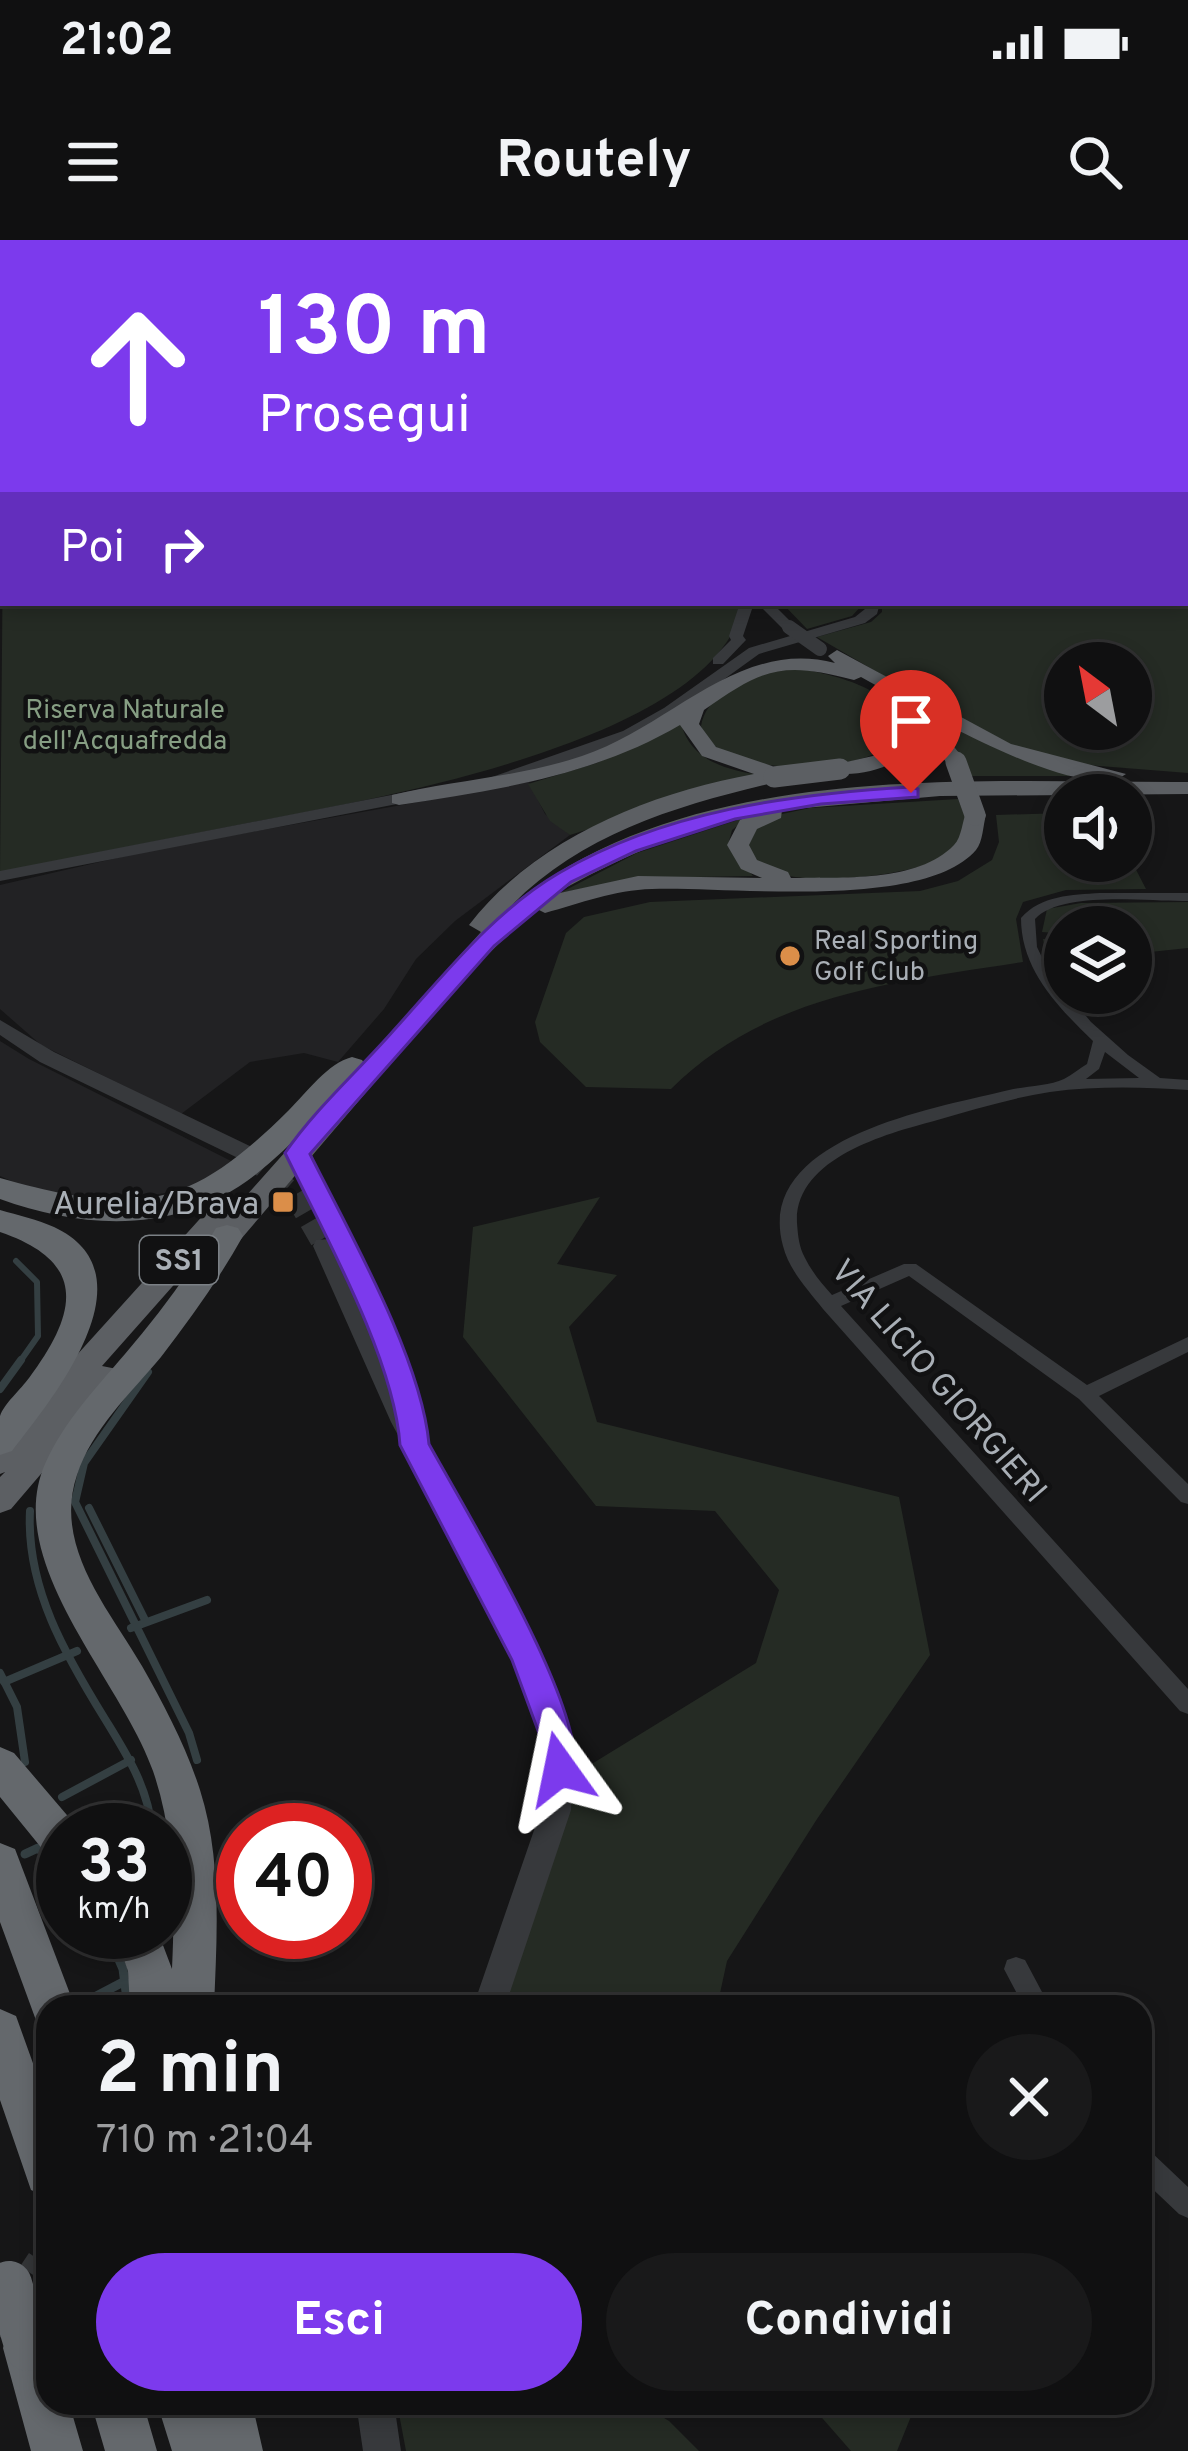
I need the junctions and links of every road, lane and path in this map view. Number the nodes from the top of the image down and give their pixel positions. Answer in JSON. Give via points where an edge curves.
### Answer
{"nodes":[{"id":1,"x":746,"y":606,"type":"edge"},
{"id":2,"x":767,"y":606,"type":"edge"},
{"id":3,"x":776,"y":606,"type":"edge"},
{"id":4,"x":872,"y":606,"type":"edge"},
{"id":5,"x":789,"y":627,"type":"junction"},
{"id":6,"x":820,"y":649,"type":"junction"},
{"id":7,"x":854,"y":674,"type":"junction"},
{"id":8,"x":893,"y":697,"type":"junction"},
{"id":9,"x":695,"y":707,"type":"junction"},
{"id":10,"x":908,"y":746,"type":"junction"},
{"id":11,"x":954,"y":758,"type":"junction"},
{"id":12,"x":839,"y":771,"type":"junction"},
{"id":13,"x":775,"y":774,"type":"junction"},
{"id":14,"x":1188,"y":781,"type":"edge"},
{"id":15,"x":1036,"y":782,"type":"junction"},
{"id":16,"x":856,"y":795,"type":"junction"},
{"id":17,"x":399,"y":799,"type":"junction"},
{"id":18,"x":4,"y":877,"type":"edge"},
{"id":19,"x":822,"y":881,"type":"junction"},
{"id":20,"x":1188,"y":897,"type":"edge"},
{"id":21,"x":477,"y":940,"type":"junction"},
{"id":22,"x":0,"y":1026,"type":"edge"},
{"id":23,"x":1101,"y":1041,"type":"junction"},
{"id":24,"x":352,"y":1066,"type":"junction"},
{"id":25,"x":1163,"y":1083,"type":"junction"},
{"id":26,"x":1188,"y":1084,"type":"edge"},
{"id":27,"x":1064,"y":1085,"type":"junction"},
{"id":28,"x":298,"y":1153,"type":"junction"},
{"id":29,"x":248,"y":1154,"type":"tunnel mouth"},
{"id":30,"x":0,"y":1188,"type":"edge"},
{"id":31,"x":0,"y":1221,"type":"edge"},
{"id":32,"x":227,"y":1237,"type":"junction"},
{"id":33,"x":829,"y":1304,"type":"junction"},
{"id":34,"x":1188,"y":1343,"type":"edge"},
{"id":35,"x":1086,"y":1394,"type":"junction"},
{"id":36,"x":2,"y":1452,"type":"edge"},
{"id":37,"x":1188,"y":1496,"type":"edge"},
{"id":38,"x":0,"y":1500,"type":"edge"},
{"id":39,"x":1188,"y":1704,"type":"edge"},
{"id":40,"x":0,"y":1766,"type":"edge"},
{"id":41,"x":36,"y":1809,"type":"edge"},
{"id":42,"x":0,"y":1863,"type":"edge"},
{"id":43,"x":146,"y":1959,"type":"edge"},
{"id":44,"x":1016,"y":1969,"type":"dead end"},
{"id":45,"x":49,"y":1995,"type":"edge"},
{"id":46,"x":151,"y":1995,"type":"edge"},
{"id":47,"x":192,"y":1995,"type":"edge"},
{"id":48,"x":493,"y":1995,"type":"edge"},
{"id":49,"x":1031,"y":1995,"type":"edge"},
{"id":50,"x":0,"y":2032,"type":"edge"},
{"id":51,"x":36,"y":2138,"type":"edge"},
{"id":52,"x":1152,"y":2171,"type":"edge"},
{"id":53,"x":1188,"y":2206,"type":"edge"},
{"id":54,"x":4,"y":2269,"type":"edge"},
{"id":55,"x":36,"y":2376,"type":"edge"},
{"id":56,"x":47,"y":2415,"type":"edge"},
{"id":57,"x":120,"y":2415,"type":"edge"},
{"id":58,"x":187,"y":2415,"type":"edge"},
{"id":59,"x":229,"y":2415,"type":"edge"},
{"id":60,"x":377,"y":2415,"type":"edge"},
{"id":61,"x":57,"y":2451,"type":"edge"},
{"id":62,"x":131,"y":2451,"type":"edge"},
{"id":63,"x":198,"y":2451,"type":"edge"},
{"id":64,"x":237,"y":2451,"type":"edge"},
{"id":65,"x":382,"y":2451,"type":"edge"}],
"edges":[{"from":1,"to":17,"type":"street","via":[[733,648],[651,710],[531,762]]},
{"from":2,"to":5,"type":"street"},
{"from":3,"to":5,"type":"street"},
{"from":4,"to":17,"type":"street","via":[[860,620],[746,655],[670,711],[607,743]]},
{"from":5,"to":6,"type":"street","bridge":true},
{"from":6,"to":7,"type":"highway"},
{"from":6,"to":14,"type":"highway","via":[[1016,753],[1093,772]]},
{"from":7,"to":8,"type":"highway"},
{"from":7,"to":9,"type":"highway","via":[[768,663]]},
{"from":8,"to":10,"type":"highway","via":[[915,726]]},
{"from":8,"to":11,"type":"highway","via":[[934,728]]},
{"from":9,"to":13,"type":"highway","via":[[689,727],[703,748]]},
{"from":9,"to":17,"type":"highway","via":[[562,770]]},
{"from":10,"to":11,"type":"highway","via":[[939,747]]},
{"from":10,"to":12,"type":"highway"},
{"from":11,"to":19,"type":"highway","bridge":true,"via":[[974,815],[969,846],[933,871]]},
{"from":12,"to":13,"type":"highway","bridge":true},
{"from":12,"to":15,"type":"highway"},
{"from":13,"to":21,"type":"highway","via":[[696,792],[600,835],[517,885]]},
{"from":14,"to":15,"type":"highway","number":"SS1"},
{"from":14,"to":16,"type":"highway","number":"SS1"},
{"from":15,"to":21,"type":"highway","number":"SS1","via":[[830,788],[696,813],[529,885]]},
{"from":16,"to":19,"type":"highway","via":[[766,815],[739,836],[739,853],[754,867]]},
{"from":16,"to":21,"type":"highway","number":"SS1","via":[[752,809],[629,846],[543,892]]},
{"from":17,"to":18,"type":"street"},
{"from":19,"to":21,"type":"highway","via":[[610,886],[542,907]]},
{"from":20,"to":23,"type":"street","name":"VIA LICIO GIORGIERI","via":[[1071,898],[1031,909],[1035,961]]},
{"from":21,"to":24,"type":"highway","number":"SS1"},
{"from":21,"to":28,"type":"highway","number":"SS1"},
{"from":22,"to":29,"type":"street"},
{"from":23,"to":25,"type":"street","name":"VIA LICIO GIORGIERI"},
{"from":23,"to":27,"type":"street","via":[[1094,1066]]},
{"from":24,"to":30,"type":"highway","via":[[239,1173],[184,1201],[106,1215],[62,1210]]},
{"from":24,"to":36,"type":"highway","number":"SS1"},
{"from":25,"to":26,"type":"street","name":"VIA LICIO GIORGIERI"},
{"from":25,"to":27,"type":"street","name":"VIA LICIO GIORGIERI"},
{"from":27,"to":33,"type":"street","name":"VIA LICIO GIORGIERI","via":[[886,1130],[817,1164],[795,1197],[789,1232],[800,1266]]},
{"from":28,"to":32,"type":"highway","number":"SS1"},
{"from":28,"to":48,"type":"street","via":[[411,1406],[415,1445],[527,1656],[560,1753],[556,1810]]},
{"from":31,"to":36,"type":"highway","via":[[55,1240],[79,1272],[82,1294],[60,1365]]},
{"from":32,"to":38,"type":"highway","number":"SS1"},
{"from":32,"to":47,"type":"highway","via":[[188,1299],[82,1430],[53,1500],[66,1571],[181,1795],[196,1903]]},
{"from":33,"to":35,"type":"street","via":[[910,1268]]},
{"from":33,"to":39,"type":"street","name":"VIA LICIO GIORGIERI"},
{"from":34,"to":35,"type":"street"},
{"from":35,"to":37,"type":"street"},
{"from":40,"to":41,"type":"highway"},
{"from":42,"to":45,"type":"highway"},
{"from":43,"to":46,"type":"highway"},
{"from":44,"to":49,"type":"street"},
{"from":50,"to":51,"type":"highway"},
{"from":52,"to":53,"type":"street"},
{"from":54,"to":55,"type":"highway","bridge":true},
{"from":56,"to":61,"type":"highway","bridge":true},
{"from":57,"to":62,"type":"highway"},
{"from":58,"to":63,"type":"highway"},
{"from":59,"to":64,"type":"highway"},
{"from":60,"to":65,"type":"street"}]}
